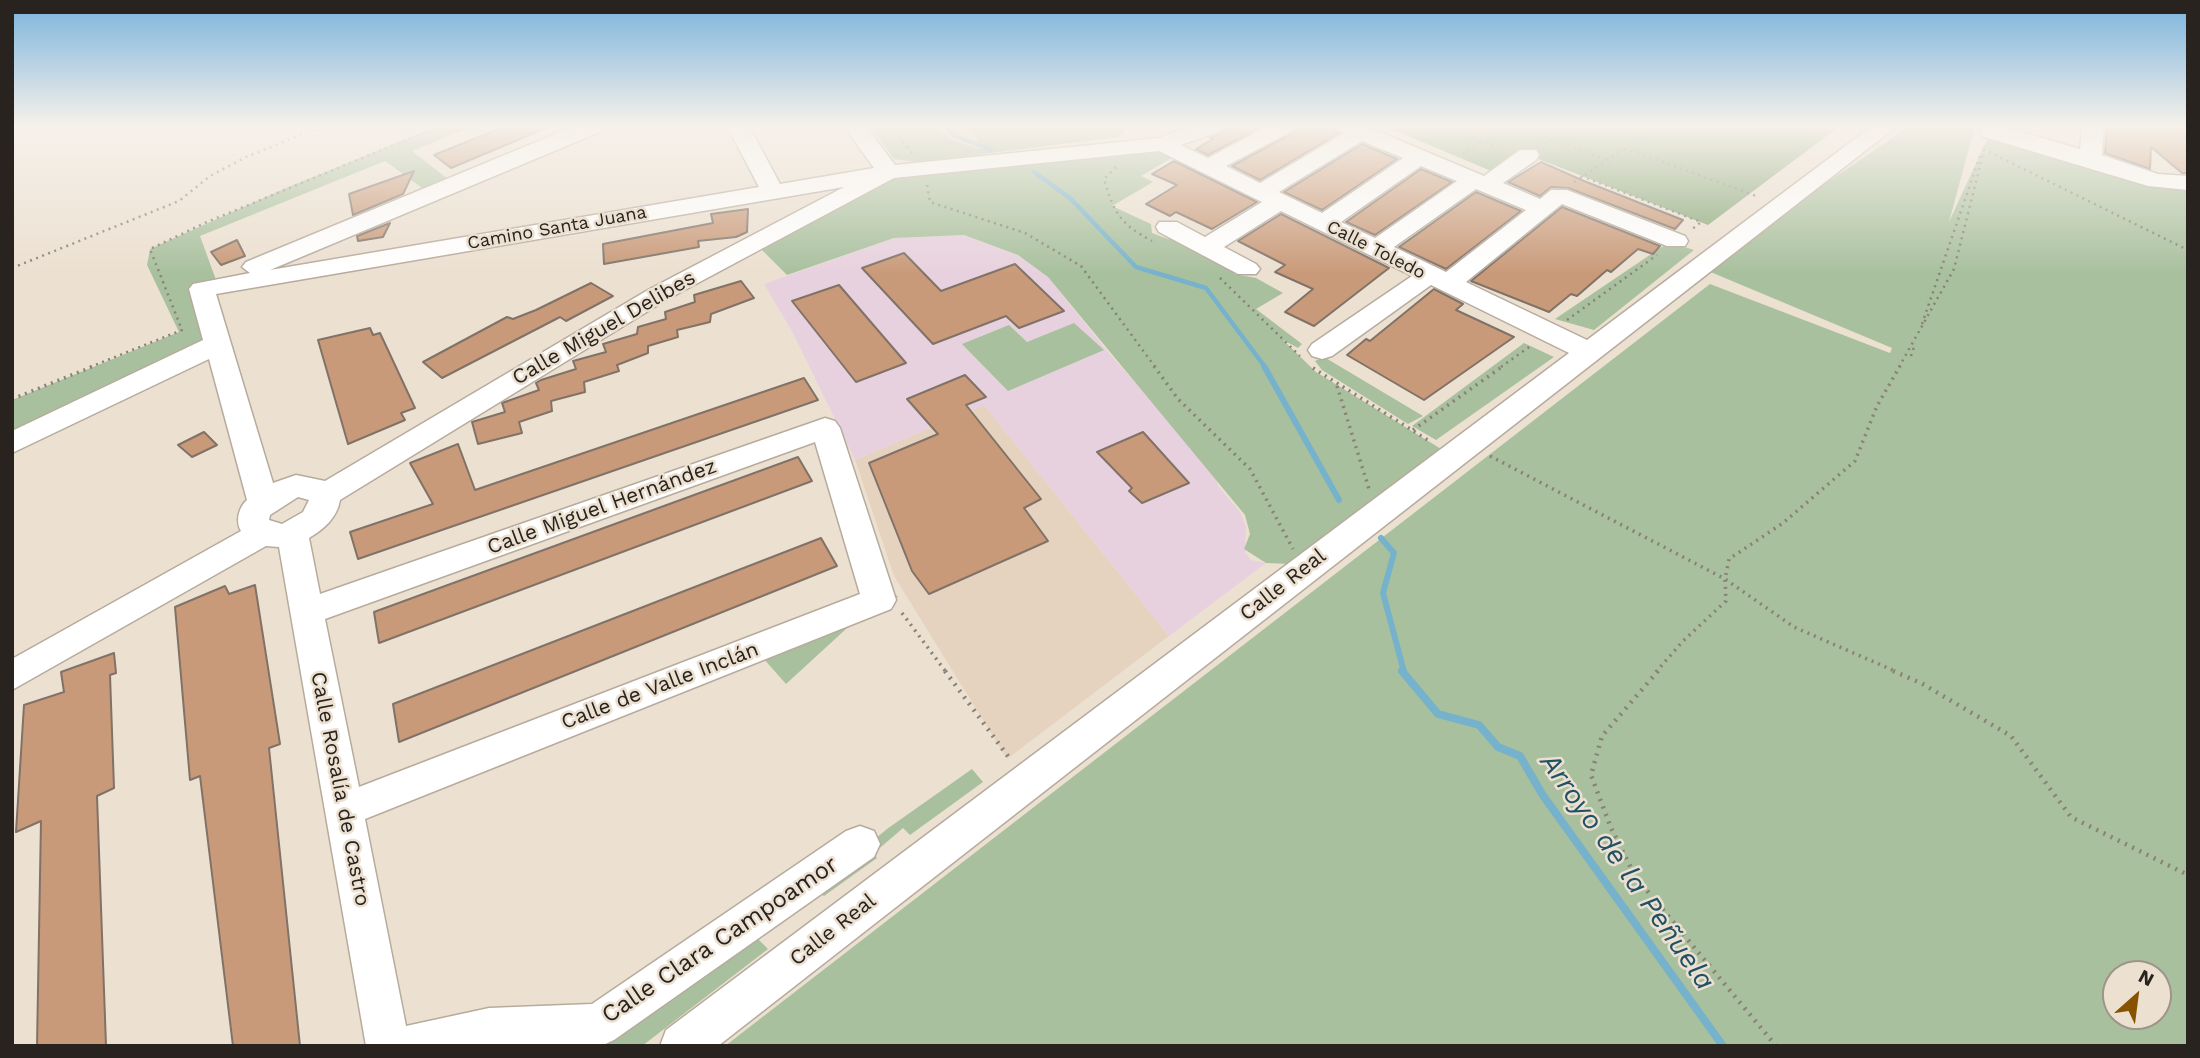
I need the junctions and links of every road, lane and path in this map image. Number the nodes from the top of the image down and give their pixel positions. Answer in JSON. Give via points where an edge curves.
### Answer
{"nodes":[{"id":1,"x":211,"y":175,"type":"edge"},
{"id":2,"x":320,"y":175,"type":"edge"},
{"id":3,"x":475,"y":175,"type":"edge"},
{"id":4,"x":764,"y":175,"type":"edge"},
{"id":5,"x":869,"y":175,"type":"edge"},
{"id":6,"x":883,"y":175,"type":"edge"},
{"id":7,"x":932,"y":175,"type":"edge"},
{"id":8,"x":1108,"y":175,"type":"edge"},
{"id":9,"x":1225,"y":175,"type":"edge"},
{"id":10,"x":1298,"y":175,"type":"edge"},
{"id":11,"x":1383,"y":175,"type":"edge"},
{"id":12,"x":1469,"y":175,"type":"edge"},
{"id":13,"x":1492,"y":175,"type":"edge"},
{"id":14,"x":1699,"y":175,"type":"edge"},
{"id":15,"x":1822,"y":175,"type":"edge"},
{"id":16,"x":1974,"y":175,"type":"edge"},
{"id":17,"x":1978,"y":175,"type":"edge"},
{"id":18,"x":2058,"y":175,"type":"edge"},
{"id":19,"x":2139,"y":175,"type":"edge"},
{"id":20,"x":1581,"y":176,"type":"joint"},
{"id":21,"x":1480,"y":182,"type":"junction"},
{"id":22,"x":2188,"y":183,"type":"edge"},
{"id":23,"x":773,"y":192,"type":"junction"},
{"id":24,"x":1270,"y":198,"type":"junction"},
{"id":25,"x":1760,"y":198,"type":"dead end"},
{"id":26,"x":1550,"y":202,"type":"junction"},
{"id":27,"x":1323,"y":223,"type":"junction"},
{"id":28,"x":1162,"y":235,"type":"joint"},
{"id":29,"x":1676,"y":241,"type":"junction"},
{"id":30,"x":1205,"y":247,"type":"junction"},
{"id":31,"x":1374,"y":250,"type":"junction"},
{"id":32,"x":2188,"y":250,"type":"edge"},
{"id":33,"x":12,"y":268,"type":"edge"},
{"id":34,"x":1247,"y":269,"type":"dead end"},
{"id":35,"x":1215,"y":274,"type":"dead end"},
{"id":36,"x":1437,"y":281,"type":"junction"},
{"id":37,"x":202,"y":289,"type":"junction"},
{"id":38,"x":1548,"y":333,"type":"junction"},
{"id":39,"x":220,"y":343,"type":"junction"},
{"id":40,"x":1322,"y":350,"type":"dead end"},
{"id":41,"x":1591,"y":353,"type":"junction"},
{"id":42,"x":1911,"y":356,"type":"dead end"},
{"id":43,"x":1336,"y":384,"type":"junction"},
{"id":44,"x":12,"y":399,"type":"edge"},
{"id":45,"x":1413,"y":431,"type":"junction"},
{"id":46,"x":12,"y":443,"type":"edge"},
{"id":47,"x":1460,"y":450,"type":"junction"},
{"id":48,"x":326,"y":494,"type":"junction"},
{"id":49,"x":1377,"y":513,"type":"junction"},
{"id":50,"x":273,"y":522,"type":"junction"},
{"id":51,"x":1309,"y":565,"type":"junction"},
{"id":52,"x":1725,"y":579,"type":"junction"},
{"id":53,"x":879,"y":600,"type":"junction"},
{"id":54,"x":307,"y":612,"type":"junction"},
{"id":55,"x":12,"y":676,"type":"edge"},
{"id":56,"x":1026,"y":781,"type":"junction"},
{"id":57,"x":344,"y":810,"type":"junction"},
{"id":58,"x":860,"y":844,"type":"dead end"},
{"id":59,"x":2188,"y":875,"type":"edge"},
{"id":60,"x":388,"y":1046,"type":"edge"},
{"id":61,"x":411,"y":1046,"type":"edge"},
{"id":62,"x":682,"y":1046,"type":"edge"},
{"id":63,"x":1776,"y":1046,"type":"edge"}],
"edges":[{"from":1,"to":33,"type":"path","via":[[179,201]]},
{"from":2,"to":44,"type":"path","via":[[150,249],[182,330]]},
{"from":3,"to":37,"type":"street"},
{"from":4,"to":23,"type":"street"},
{"from":5,"to":23,"type":"street","name":"Camino Santa Juana"},
{"from":6,"to":48,"type":"street","name":"Calle Miguel Delibes","via":[[657,295]]},
{"from":7,"to":51,"type":"path","via":[[930,202],[1025,233],[1081,267],[1178,399],[1250,468],[1293,550]]},
{"from":8,"to":28,"type":"path","via":[[1104,179],[1111,205],[1122,226]]},
{"from":9,"to":24,"type":"street","name":"Calle Toledo"},
{"from":10,"to":24,"type":"street"},
{"from":11,"to":27,"type":"street"},
{"from":12,"to":21,"type":"street"},
{"from":13,"to":21,"type":"street"},
{"from":14,"to":25,"type":"path"},
{"from":15,"to":41,"type":"street","name":"Calle Real"},
{"from":16,"to":42,"type":"path"},
{"from":17,"to":52,"type":"path","via":[[1954,269],[1877,406],[1855,461],[1783,523],[1730,559]]},
{"from":18,"to":32,"type":"path"},
{"from":19,"to":22,"type":"street"},
{"from":20,"to":26,"type":"path"},
{"from":20,"to":29,"type":"path","via":[[1701,222]]},
{"from":21,"to":26,"type":"street"},
{"from":21,"to":31,"type":"street"},
{"from":23,"to":37,"type":"street","name":"Camino Santa Juana"},
{"from":24,"to":27,"type":"street","name":"Calle Toledo"},
{"from":24,"to":30,"type":"street"},
{"from":26,"to":29,"type":"street"},
{"from":26,"to":36,"type":"street"},
{"from":27,"to":31,"type":"street","name":"Calle Toledo"},
{"from":28,"to":30,"type":"street"},
{"from":29,"to":38,"type":"path"},
{"from":30,"to":34,"type":"street"},
{"from":31,"to":36,"type":"street","name":"Calle Toledo"},
{"from":35,"to":43,"type":"path","via":[[1316,372]]},
{"from":36,"to":38,"type":"street","name":"Calle Toledo"},
{"from":36,"to":40,"type":"street"},
{"from":37,"to":39,"type":"street","name":"Calle Rosalía de Castro"},
{"from":38,"to":41,"type":"street","name":"Calle Toledo"},
{"from":38,"to":45,"type":"path"},
{"from":39,"to":46,"type":"street"},
{"from":39,"to":50,"type":"street","name":"Calle Rosalía de Castro"},
{"from":41,"to":47,"type":"street","name":"Calle Real"},
{"from":43,"to":45,"type":"path"},
{"from":43,"to":49,"type":"path"},
{"from":45,"to":47,"type":"path"},
{"from":47,"to":49,"type":"street","name":"Calle Real"},
{"from":47,"to":52,"type":"path"},
{"from":48,"to":50,"type":"street","via":[[316,520]]},
{"from":48,"to":50,"type":"street","via":[[310,486],[296,486]]},
{"from":49,"to":51,"type":"street","name":"Calle Real"},
{"from":50,"to":54,"type":"street","name":"Calle Rosalía de Castro"},
{"from":50,"to":55,"type":"street"},
{"from":51,"to":56,"type":"street","name":"Calle Real"},
{"from":52,"to":59,"type":"path","via":[[1794,628],[1921,683],[2011,736],[2071,817]]},
{"from":52,"to":63,"type":"path","via":[[1726,601],[1683,641],[1602,736],[1591,775],[1635,876]]},
{"from":53,"to":54,"type":"street","name":"Calle Miguel Hernández","via":[[825,428]]},
{"from":53,"to":56,"type":"path","via":[[892,599]]},
{"from":53,"to":57,"type":"street","name":"Calle de Valle Inclán"},
{"from":54,"to":57,"type":"street","name":"Calle Rosalía de Castro"},
{"from":56,"to":62,"type":"street","name":"Calle Real"},
{"from":57,"to":60,"type":"street","name":"Calle Rosalía de Castro"},
{"from":58,"to":61,"type":"street","name":"Calle Clara Campoamor","via":[[598,1025],[568,1030],[503,1029]]}]}
